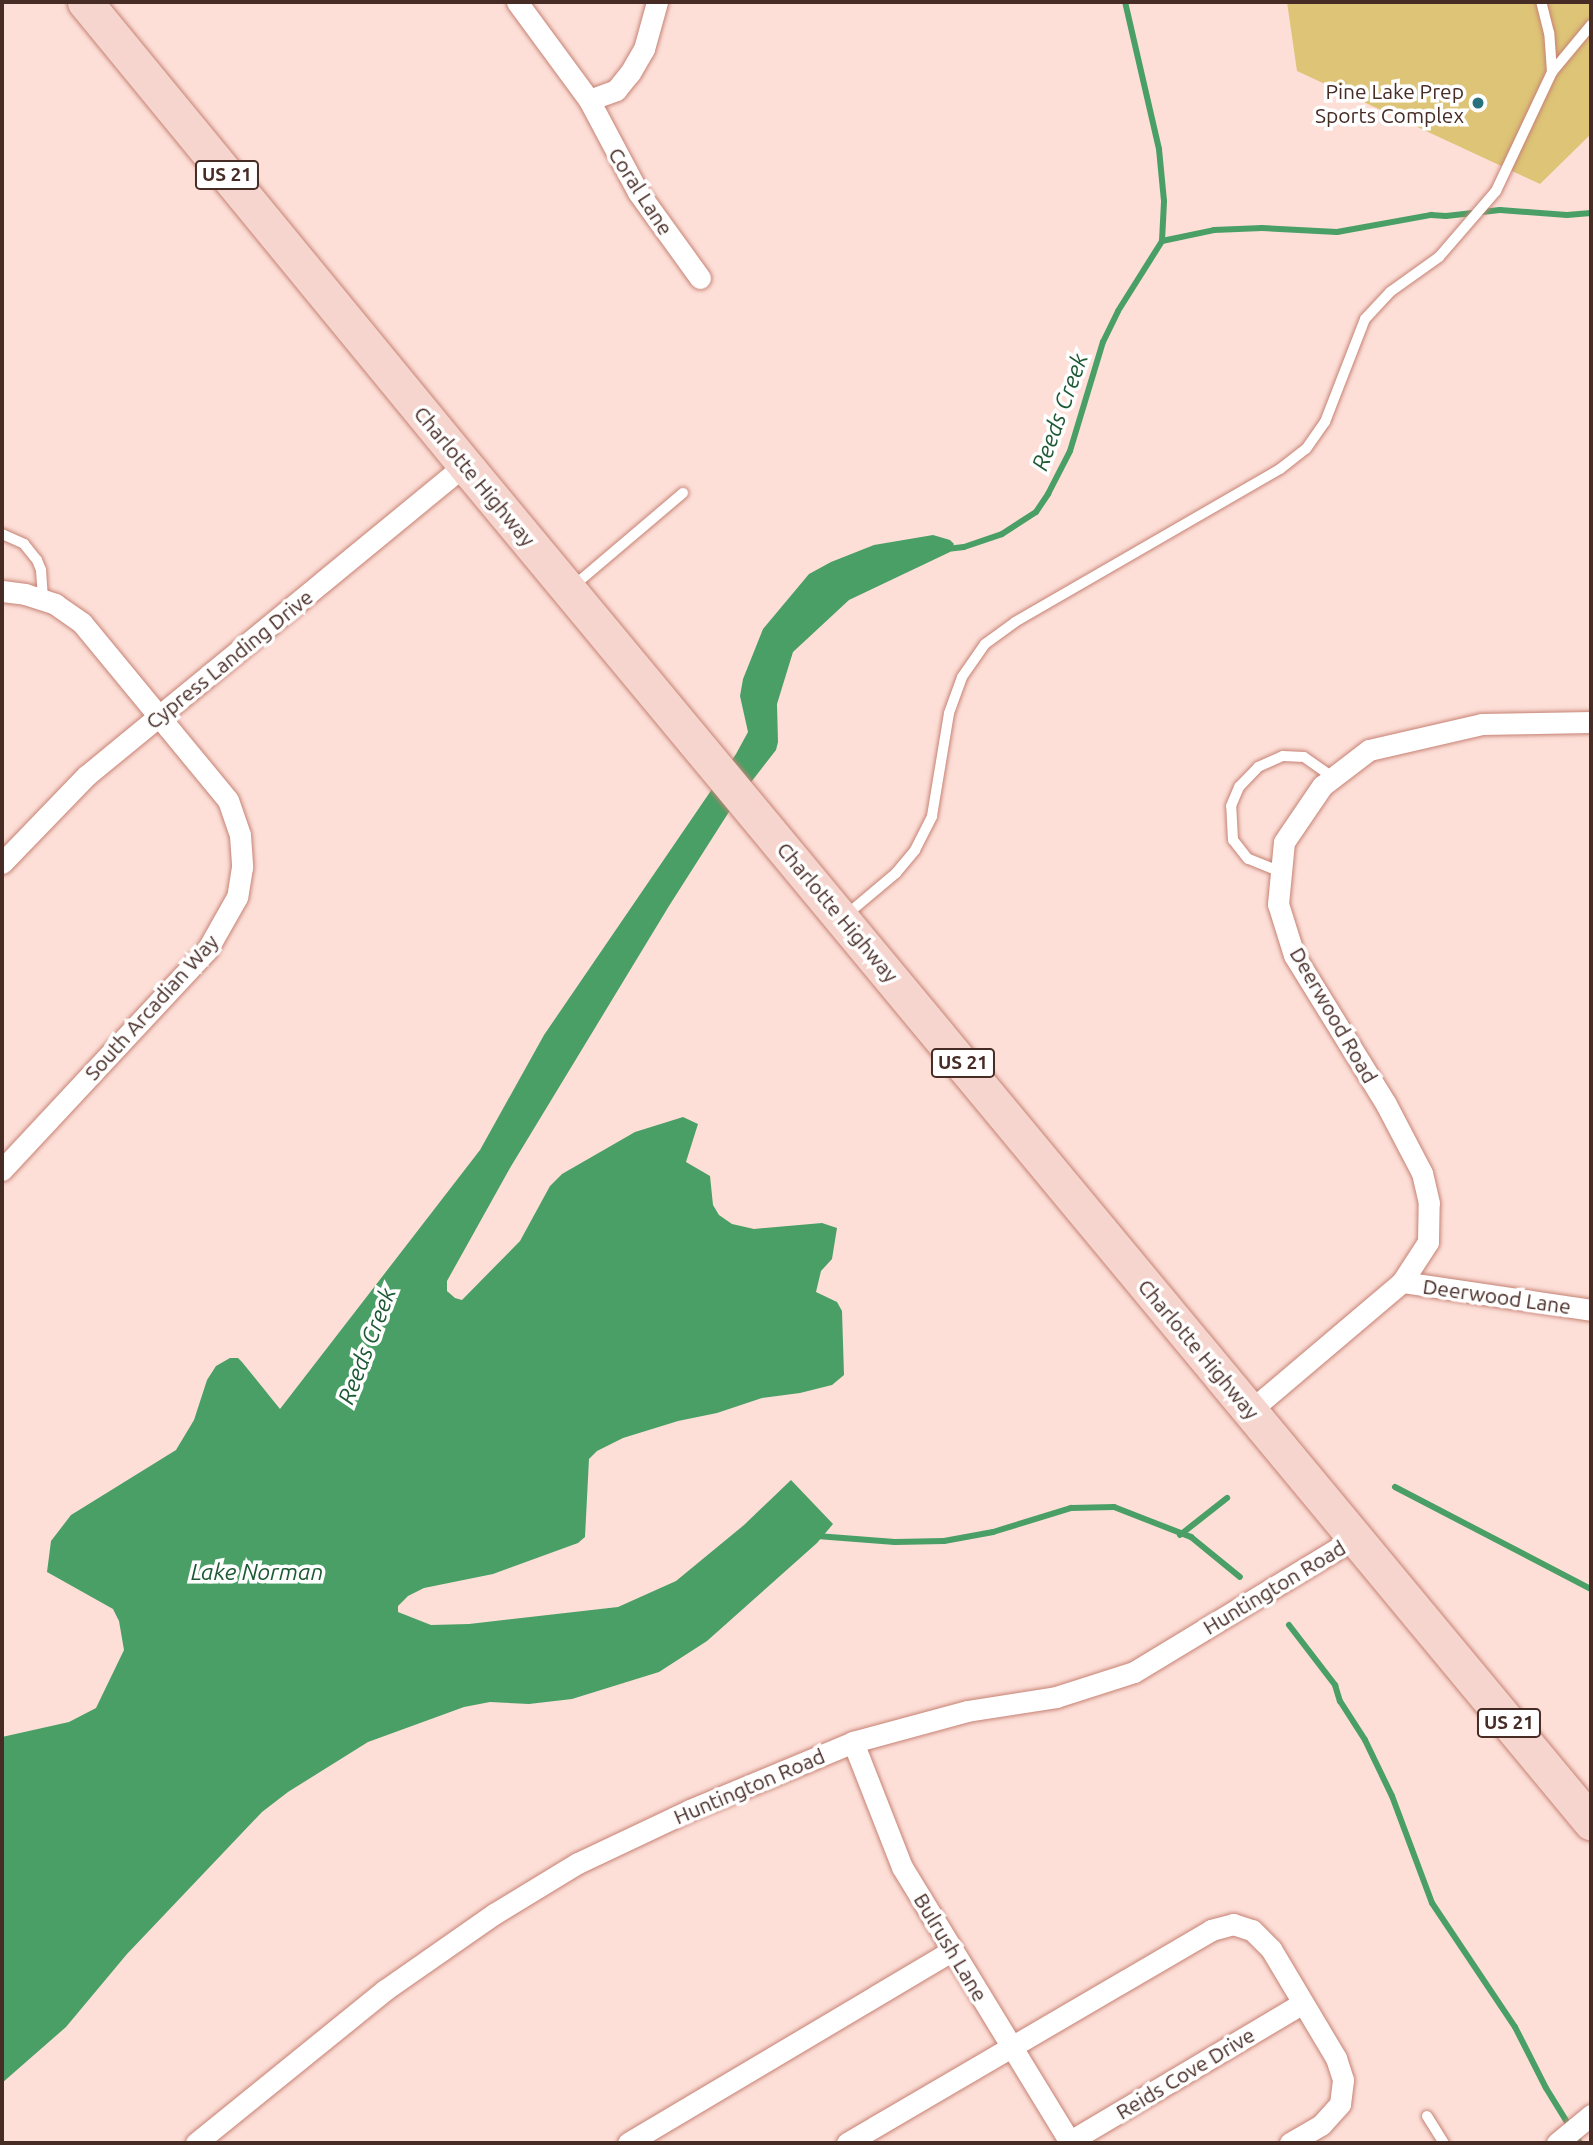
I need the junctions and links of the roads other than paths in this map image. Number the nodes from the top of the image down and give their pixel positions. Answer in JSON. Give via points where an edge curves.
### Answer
{"nodes":[{"id":1,"x":85,"y":2,"type":"edge"},
{"id":2,"x":517,"y":2,"type":"edge"},
{"id":3,"x":657,"y":2,"type":"edge"},
{"id":4,"x":1541,"y":2,"type":"edge"},
{"id":5,"x":1591,"y":25,"type":"edge"},
{"id":6,"x":1552,"y":72,"type":"junction"},
{"id":7,"x":589,"y":100,"type":"junction"},
{"id":8,"x":700,"y":278,"type":"dead end"},
{"id":9,"x":465,"y":465,"type":"junction"},
{"id":10,"x":683,"y":493,"type":"dead end"},
{"id":11,"x":2,"y":534,"type":"edge"},
{"id":12,"x":569,"y":590,"type":"junction"},
{"id":13,"x":2,"y":591,"type":"edge"},
{"id":14,"x":43,"y":600,"type":"junction"},
{"id":15,"x":161,"y":715,"type":"junction"},
{"id":16,"x":1591,"y":722,"type":"edge"},
{"id":17,"x":1333,"y":777,"type":"junction"},
{"id":18,"x":2,"y":863,"type":"edge"},
{"id":19,"x":1281,"y":872,"type":"junction"},
{"id":20,"x":843,"y":918,"type":"junction"},
{"id":21,"x":2,"y":1170,"type":"edge"},
{"id":22,"x":1402,"y":1282,"type":"junction"},
{"id":23,"x":1591,"y":1310,"type":"edge"},
{"id":24,"x":1251,"y":1410,"type":"junction"},
{"id":25,"x":1355,"y":1538,"type":"junction"},
{"id":26,"x":853,"y":1741,"type":"junction"},
{"id":27,"x":1591,"y":1822,"type":"edge"},
{"id":28,"x":953,"y":1950,"type":"junction"},
{"id":29,"x":1303,"y":2003,"type":"junction"},
{"id":30,"x":1012,"y":2047,"type":"junction"},
{"id":31,"x":1591,"y":2115,"type":"edge"},
{"id":32,"x":1427,"y":2116,"type":"dead end"},
{"id":33,"x":196,"y":2143,"type":"edge"},
{"id":34,"x":628,"y":2143,"type":"edge"},
{"id":35,"x":847,"y":2143,"type":"edge"},
{"id":36,"x":1069,"y":2143,"type":"edge"},
{"id":37,"x":1290,"y":2143,"type":"edge"},
{"id":38,"x":1444,"y":2143,"type":"edge"},
{"id":39,"x":1557,"y":2143,"type":"edge"}],
"edges":[{"from":1,"to":9,"type":"main road","name":"Charlotte Highway","number":"US 21"},
{"from":2,"to":7,"type":"street","name":"Coral Lane"},
{"from":3,"to":7,"type":"street","via":[[644,49],[630,73],[616,90]]},
{"from":4,"to":6,"type":"lane"},
{"from":5,"to":6,"type":"lane"},
{"from":6,"to":20,"type":"lane","via":[[1496,191],[1438,257],[1390,292],[1365,320],[1325,422],[1306,449],[1280,469],[1015,622],[985,644],[962,677],[949,713],[932,816],[915,850],[896,873]]},
{"from":7,"to":8,"type":"street","name":"Coral Lane","via":[[638,192]]},
{"from":9,"to":12,"type":"main road","name":"Charlotte Highway","number":"US 21"},
{"from":9,"to":15,"type":"street","name":"Cypress Landing Drive"},
{"from":10,"to":12,"type":"lane"},
{"from":11,"to":14,"type":"lane","via":[[24,544],[37,560]]},
{"from":12,"to":20,"type":"main road","name":"Charlotte Highway","number":"US 21"},
{"from":13,"to":14,"type":"street","name":"South Arcadian Way"},
{"from":14,"to":15,"type":"street","name":"South Arcadian Way","via":[[82,623]]},
{"from":15,"to":18,"type":"street","name":"Cypress Landing Drive","via":[[86,776]]},
{"from":15,"to":21,"type":"street","name":"South Arcadian Way","via":[[228,800],[240,835],[242,867],[237,897],[207,950]]},
{"from":16,"to":17,"type":"street","name":"Deerwood Road","via":[[1482,724],[1368,750]]},
{"from":17,"to":19,"type":"street","name":"Deerwood Road","via":[[1284,842]]},
{"from":17,"to":19,"type":"lane","via":[[1304,757],[1283,756],[1258,767],[1239,787],[1231,806],[1233,840],[1248,859]]},
{"from":19,"to":22,"type":"street","name":"Deerwood Road","via":[[1278,904],[1294,955],[1386,1104],[1422,1173],[1429,1203],[1428,1242]]},
{"from":20,"to":24,"type":"main road","name":"Charlotte Highway","number":"US 21"},
{"from":22,"to":23,"type":"street","name":"Deerwood Lane"},
{"from":22,"to":24,"type":"street","name":"Deerwood Road"},
{"from":24,"to":25,"type":"main road","name":"Charlotte Highway","number":"US 21"},
{"from":25,"to":26,"type":"street","name":"Huntington Road","via":[[1134,1672],[1056,1698],[967,1711]]},
{"from":25,"to":27,"type":"main road","name":"Charlotte Highway","number":"US 21"},
{"from":26,"to":28,"type":"street","name":"Bulrush Lane","via":[[902,1867]]},
{"from":26,"to":33,"type":"street","name":"Huntington Road","via":[[690,1810],[557,1875],[385,1990]]},
{"from":28,"to":30,"type":"street","name":"Bulrush Lane"},
{"from":28,"to":34,"type":"street"},
{"from":29,"to":30,"type":"street","via":[[1271,1949],[1252,1930],[1233,1924],[1211,1930]]},
{"from":29,"to":36,"type":"street","name":"Reids Cove Drive"},
{"from":29,"to":37,"type":"street","via":[[1336,2058],[1343,2080],[1340,2104],[1321,2125]]},
{"from":30,"to":35,"type":"street"},
{"from":30,"to":36,"type":"street","name":"Bulrush Lane"},
{"from":31,"to":39,"type":"street"},
{"from":32,"to":38,"type":"lane"}]}
